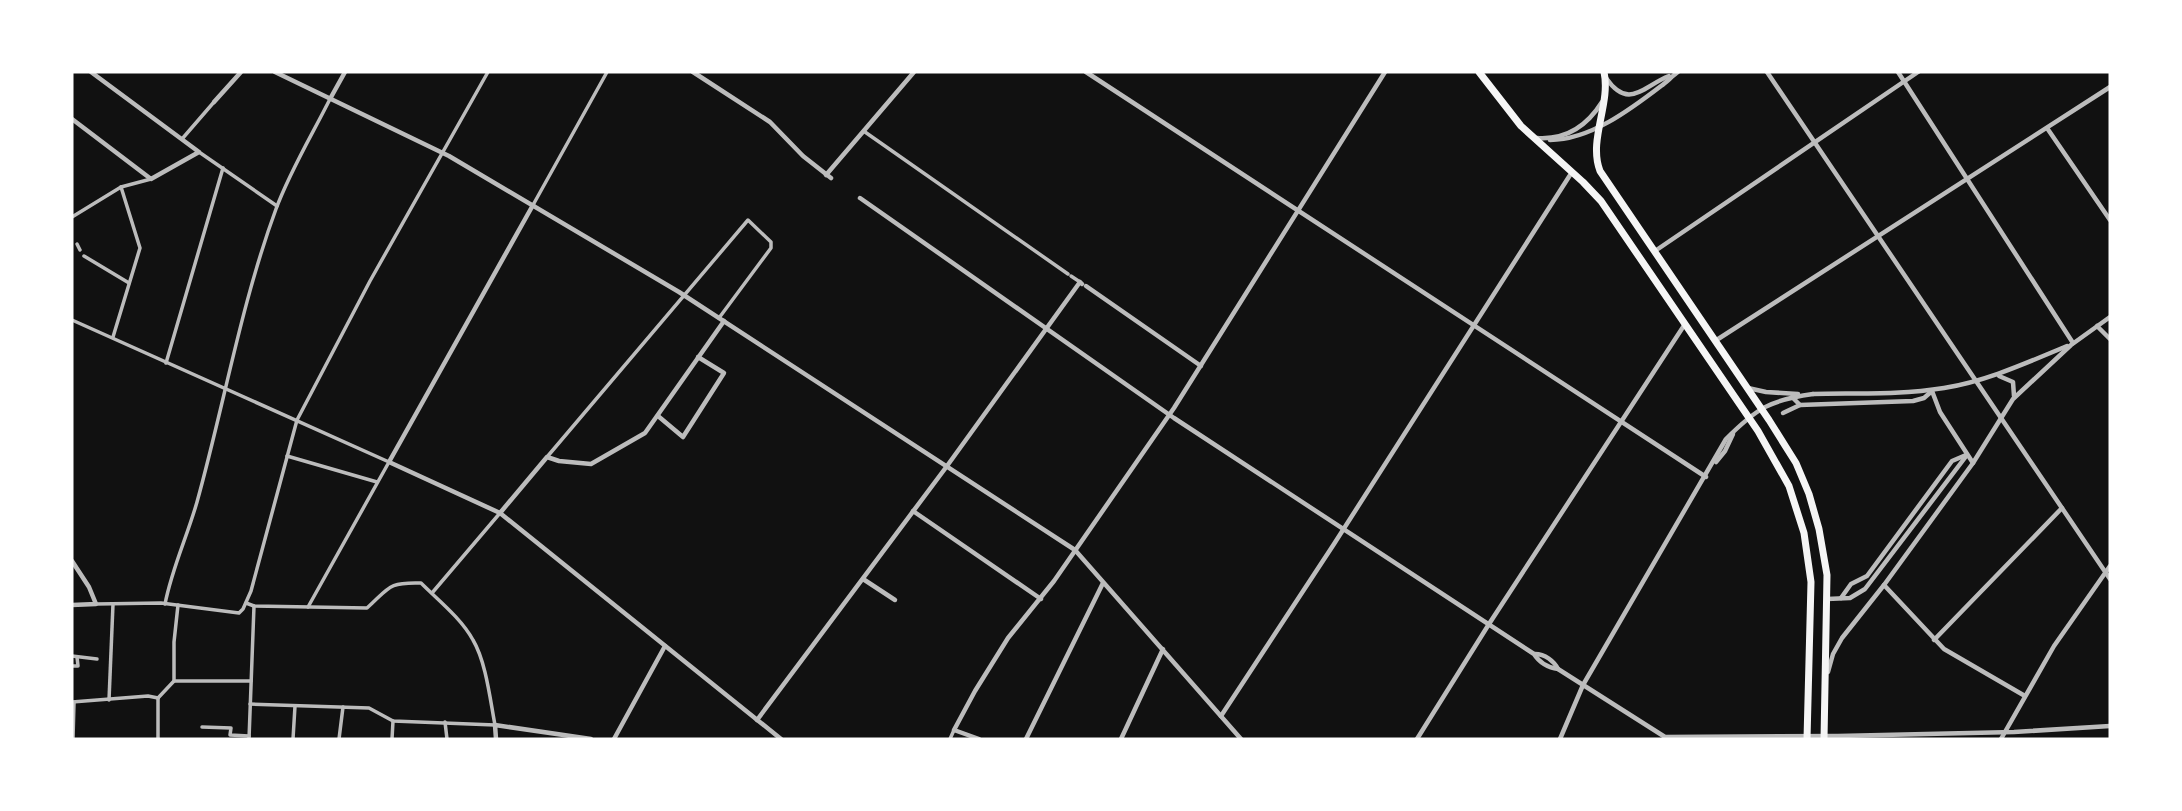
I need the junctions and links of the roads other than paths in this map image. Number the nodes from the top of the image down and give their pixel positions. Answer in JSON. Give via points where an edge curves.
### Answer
{"nodes":[{"id":1,"x":91,"y":72,"type":"edge"},
{"id":2,"x":241,"y":72,"type":"edge"},
{"id":3,"x":275,"y":72,"type":"edge"},
{"id":4,"x":345,"y":72,"type":"edge"},
{"id":5,"x":488,"y":72,"type":"edge"},
{"id":6,"x":607,"y":72,"type":"edge"},
{"id":7,"x":693,"y":72,"type":"edge"},
{"id":8,"x":914,"y":72,"type":"edge"},
{"id":9,"x":1086,"y":72,"type":"edge"},
{"id":10,"x":1385,"y":72,"type":"edge"},
{"id":11,"x":1479,"y":72,"type":"edge"},
{"id":12,"x":1767,"y":72,"type":"edge"},
{"id":13,"x":1898,"y":72,"type":"edge"},
{"id":14,"x":1918,"y":72,"type":"edge"},
{"id":15,"x":1674,"y":73,"type":"edge"},
{"id":16,"x":1604,"y":74,"type":"edge"},
{"id":17,"x":1904,"y":81,"type":"junction"},
{"id":18,"x":2110,"y":87,"type":"edge"},
{"id":19,"x":1605,"y":97,"type":"junction"},
{"id":20,"x":330,"y":99,"type":"junction"},
{"id":21,"x":214,"y":102,"type":"joint"},
{"id":22,"x":72,"y":119,"type":"edge"},
{"id":23,"x":1601,"y":126,"type":"junction"},
{"id":24,"x":2047,"y":128,"type":"junction"},
{"id":25,"x":865,"y":132,"type":"junction"},
{"id":26,"x":1533,"y":138,"type":"junction"},
{"id":27,"x":181,"y":139,"type":"junction"},
{"id":28,"x":1550,"y":139,"type":"junction"},
{"id":29,"x":1815,"y":142,"type":"junction"},
{"id":30,"x":199,"y":152,"type":"junction"},
{"id":31,"x":443,"y":153,"type":"junction"},
{"id":32,"x":223,"y":168,"type":"junction"},
{"id":33,"x":1572,"y":172,"type":"junction"},
{"id":34,"x":1967,"y":179,"type":"junction"},
{"id":35,"x":151,"y":180,"type":"junction"},
{"id":36,"x":121,"y":187,"type":"junction"},
{"id":37,"x":860,"y":198,"type":"dead end"},
{"id":38,"x":533,"y":205,"type":"junction"},
{"id":39,"x":277,"y":206,"type":"junction"},
{"id":40,"x":1299,"y":210,"type":"junction"},
{"id":41,"x":72,"y":217,"type":"edge"},
{"id":42,"x":2110,"y":220,"type":"edge"},
{"id":43,"x":1879,"y":236,"type":"junction"},
{"id":44,"x":77,"y":244,"type":"dead end"},
{"id":45,"x":80,"y":250,"type":"dead end"},
{"id":46,"x":1655,"y":251,"type":"junction"},
{"id":47,"x":84,"y":256,"type":"dead end"},
{"id":48,"x":130,"y":283,"type":"junction"},
{"id":49,"x":1083,"y":284,"type":"junction"},
{"id":50,"x":684,"y":294,"type":"junction"},
{"id":51,"x":2110,"y":317,"type":"edge"},
{"id":52,"x":721,"y":320,"type":"junction"},
{"id":53,"x":72,"y":322,"type":"edge"},
{"id":54,"x":1685,"y":324,"type":"junction"},
{"id":55,"x":2099,"y":325,"type":"junction"},
{"id":56,"x":2110,"y":325,"type":"edge"},
{"id":57,"x":1474,"y":326,"type":"junction"},
{"id":58,"x":1047,"y":329,"type":"junction"},
{"id":59,"x":113,"y":337,"type":"junction"},
{"id":60,"x":2110,"y":339,"type":"edge"},
{"id":61,"x":1715,"y":341,"type":"junction"},
{"id":62,"x":2072,"y":344,"type":"junction"},
{"id":63,"x":698,"y":357,"type":"junction"},
{"id":64,"x":166,"y":363,"type":"junction"},
{"id":65,"x":1201,"y":366,"type":"junction"},
{"id":66,"x":1995,"y":376,"type":"junction"},
{"id":67,"x":1976,"y":382,"type":"junction"},
{"id":68,"x":1746,"y":388,"type":"junction"},
{"id":69,"x":226,"y":389,"type":"junction"},
{"id":70,"x":1932,"y":390,"type":"junction"},
{"id":71,"x":1814,"y":394,"type":"junction"},
{"id":72,"x":1792,"y":397,"type":"junction"},
{"id":73,"x":2013,"y":399,"type":"junction"},
{"id":74,"x":1800,"y":405,"type":"junction"},
{"id":75,"x":1761,"y":408,"type":"junction"},
{"id":76,"x":1783,"y":413,"type":"dead end"},
{"id":77,"x":1169,"y":415,"type":"junction"},
{"id":78,"x":658,"y":416,"type":"junction"},
{"id":79,"x":1749,"y":418,"type":"junction"},
{"id":80,"x":2001,"y":418,"type":"junction"},
{"id":81,"x":297,"y":420,"type":"junction"},
{"id":82,"x":1621,"y":422,"type":"junction"},
{"id":83,"x":1967,"y":455,"type":"junction"},
{"id":84,"x":287,"y":456,"type":"junction"},
{"id":85,"x":547,"y":457,"type":"junction"},
{"id":86,"x":389,"y":462,"type":"junction"},
{"id":87,"x":1973,"y":463,"type":"junction"},
{"id":88,"x":947,"y":466,"type":"junction"},
{"id":89,"x":1706,"y":477,"type":"junction"},
{"id":90,"x":377,"y":482,"type":"junction"},
{"id":91,"x":2062,"y":508,"type":"junction"},
{"id":92,"x":913,"y":511,"type":"junction"},
{"id":93,"x":500,"y":513,"type":"junction"},
{"id":94,"x":1344,"y":529,"type":"junction"},
{"id":95,"x":1075,"y":550,"type":"junction"},
{"id":96,"x":72,"y":561,"type":"edge"},
{"id":97,"x":2110,"y":566,"type":"edge"},
{"id":98,"x":2106,"y":573,"type":"junction"},
{"id":99,"x":863,"y":579,"type":"junction"},
{"id":100,"x":2110,"y":579,"type":"edge"},
{"id":101,"x":1103,"y":583,"type":"junction"},
{"id":102,"x":1884,"y":585,"type":"junction"},
{"id":103,"x":432,"y":593,"type":"junction"},
{"id":104,"x":1840,"y":598,"type":"junction"},
{"id":105,"x":1041,"y":599,"type":"junction"},
{"id":106,"x":895,"y":600,"type":"dead end"},
{"id":107,"x":1827,"y":600,"type":"junction"},
{"id":108,"x":246,"y":603,"type":"junction"},
{"id":109,"x":96,"y":604,"type":"junction"},
{"id":110,"x":113,"y":604,"type":"junction"},
{"id":111,"x":165,"y":604,"type":"junction"},
{"id":112,"x":72,"y":605,"type":"edge"},
{"id":113,"x":178,"y":605,"type":"junction"},
{"id":114,"x":254,"y":606,"type":"junction"},
{"id":115,"x":308,"y":607,"type":"junction"},
{"id":116,"x":1489,"y":624,"type":"junction"},
{"id":117,"x":1934,"y":640,"type":"junction"},
{"id":118,"x":665,"y":646,"type":"junction"},
{"id":119,"x":1163,"y":649,"type":"junction"},
{"id":120,"x":75,"y":656,"type":"edge"},
{"id":121,"x":97,"y":659,"type":"dead end"},
{"id":122,"x":72,"y":666,"type":"edge"},
{"id":123,"x":1826,"y":679,"type":"junction"},
{"id":124,"x":174,"y":681,"type":"junction"},
{"id":125,"x":249,"y":681,"type":"junction"},
{"id":126,"x":1583,"y":685,"type":"junction"},
{"id":127,"x":2025,"y":696,"type":"junction"},
{"id":128,"x":158,"y":698,"type":"junction"},
{"id":129,"x":108,"y":700,"type":"junction"},
{"id":130,"x":73,"y":702,"type":"edge"},
{"id":131,"x":250,"y":704,"type":"junction"},
{"id":132,"x":295,"y":706,"type":"junction"},
{"id":133,"x":343,"y":707,"type":"junction"},
{"id":134,"x":1221,"y":716,"type":"junction"},
{"id":135,"x":757,"y":720,"type":"junction"},
{"id":136,"x":393,"y":721,"type":"junction"},
{"id":137,"x":446,"y":722,"type":"junction"},
{"id":138,"x":495,"y":725,"type":"junction"},
{"id":139,"x":2110,"y":726,"type":"edge"},
{"id":140,"x":202,"y":727,"type":"dead end"},
{"id":141,"x":954,"y":730,"type":"junction"},
{"id":142,"x":2005,"y":732,"type":"junction"},
{"id":143,"x":1977,"y":733,"type":"junction"},
{"id":144,"x":249,"y":737,"type":"edge"},
{"id":145,"x":1673,"y":738,"type":"edge"},
{"id":146,"x":1807,"y":738,"type":"edge"},
{"id":147,"x":1824,"y":738,"type":"edge"},
{"id":148,"x":73,"y":739,"type":"edge"},
{"id":149,"x":158,"y":739,"type":"edge"},
{"id":150,"x":293,"y":739,"type":"edge"},
{"id":151,"x":339,"y":739,"type":"edge"},
{"id":152,"x":392,"y":739,"type":"edge"},
{"id":153,"x":445,"y":739,"type":"edge"},
{"id":154,"x":496,"y":739,"type":"edge"},
{"id":155,"x":591,"y":739,"type":"edge"},
{"id":156,"x":614,"y":739,"type":"edge"},
{"id":157,"x":781,"y":739,"type":"edge"},
{"id":158,"x":950,"y":739,"type":"edge"},
{"id":159,"x":979,"y":739,"type":"edge"},
{"id":160,"x":1026,"y":739,"type":"edge"},
{"id":161,"x":1121,"y":739,"type":"edge"},
{"id":162,"x":1241,"y":739,"type":"edge"},
{"id":163,"x":1417,"y":739,"type":"edge"},
{"id":164,"x":1560,"y":739,"type":"edge"},
{"id":165,"x":1979,"y":739,"type":"edge"},
{"id":166,"x":2001,"y":739,"type":"edge"}],
"edges":[{"from":1,"to":27,"type":"street"},
{"from":2,"to":21,"type":"street"},
{"from":3,"to":20,"type":"street"},
{"from":4,"to":20,"type":"street"},
{"from":5,"to":31,"type":"street"},
{"from":6,"to":38,"type":"street"},
{"from":7,"to":25,"type":"street","via":[[770,122],[828,177]]},
{"from":8,"to":25,"type":"street"},
{"from":9,"to":40,"type":"street"},
{"from":10,"to":40,"type":"street"},
{"from":11,"to":26,"type":"main road"},
{"from":12,"to":29,"type":"street"},
{"from":13,"to":17,"type":"street"},
{"from":14,"to":17,"type":"street"},
{"from":15,"to":16,"type":"street","via":[[1630,95],[1613,88]]},
{"from":15,"to":23,"type":"street","via":[[1664,85]]},
{"from":16,"to":19,"type":"main road"},
{"from":17,"to":29,"type":"street"},
{"from":17,"to":34,"type":"street"},
{"from":18,"to":24,"type":"street"},
{"from":19,"to":23,"type":"main road"},
{"from":19,"to":28,"type":"street","via":[[1583,126]]},
{"from":20,"to":31,"type":"street"},
{"from":20,"to":39,"type":"street"},
{"from":21,"to":27,"type":"street"},
{"from":22,"to":35,"type":"street"},
{"from":23,"to":28,"type":"street","via":[[1574,138]]},
{"from":23,"to":46,"type":"main road","via":[[1598,167]]},
{"from":24,"to":34,"type":"street"},
{"from":24,"to":42,"type":"street"},
{"from":25,"to":49,"type":"street"},
{"from":26,"to":28,"type":"street"},
{"from":26,"to":33,"type":"main road"},
{"from":27,"to":30,"type":"street"},
{"from":29,"to":43,"type":"street"},
{"from":29,"to":46,"type":"street"},
{"from":30,"to":32,"type":"street"},
{"from":30,"to":35,"type":"street"},
{"from":31,"to":38,"type":"street"},
{"from":31,"to":81,"type":"street"},
{"from":32,"to":39,"type":"street"},
{"from":32,"to":64,"type":"street"},
{"from":33,"to":54,"type":"main road","via":[[1601,201]]},
{"from":33,"to":57,"type":"street"},
{"from":34,"to":43,"type":"street"},
{"from":34,"to":62,"type":"street"},
{"from":35,"to":36,"type":"street"},
{"from":36,"to":41,"type":"street"},
{"from":36,"to":48,"type":"street","via":[[140,248]]},
{"from":37,"to":58,"type":"street"},
{"from":38,"to":50,"type":"street"},
{"from":38,"to":86,"type":"street"},
{"from":39,"to":69,"type":"street"},
{"from":40,"to":57,"type":"street"},
{"from":40,"to":65,"type":"street"},
{"from":43,"to":61,"type":"street"},
{"from":43,"to":67,"type":"street"},
{"from":44,"to":45,"type":"street"},
{"from":46,"to":61,"type":"main road"},
{"from":47,"to":48,"type":"street"},
{"from":48,"to":59,"type":"street"},
{"from":49,"to":58,"type":"street"},
{"from":49,"to":65,"type":"street"},
{"from":50,"to":52,"type":"street"},
{"from":50,"to":52,"type":"street","via":[[748,220],[771,242],[771,248]]},
{"from":50,"to":85,"type":"street"},
{"from":51,"to":55,"type":"street"},
{"from":52,"to":63,"type":"street"},
{"from":52,"to":88,"type":"street"},
{"from":53,"to":59,"type":"street"},
{"from":54,"to":79,"type":"main road"},
{"from":54,"to":82,"type":"street"},
{"from":55,"to":56,"type":"street"},
{"from":55,"to":60,"type":"street"},
{"from":55,"to":62,"type":"street"},
{"from":57,"to":82,"type":"street"},
{"from":57,"to":94,"type":"street"},
{"from":58,"to":77,"type":"street"},
{"from":58,"to":88,"type":"street"},
{"from":59,"to":64,"type":"street"},
{"from":61,"to":68,"type":"main road"},
{"from":62,"to":66,"type":"street"},
{"from":62,"to":73,"type":"street"},
{"from":63,"to":78,"type":"street"},
{"from":63,"to":78,"type":"street","via":[[724,373],[683,437]]},
{"from":64,"to":69,"type":"street"},
{"from":65,"to":77,"type":"street"},
{"from":66,"to":67,"type":"street"},
{"from":66,"to":73,"type":"street","via":[[2013,382]]},
{"from":67,"to":70,"type":"street"},
{"from":67,"to":80,"type":"street"},
{"from":68,"to":71,"type":"street"},
{"from":68,"to":75,"type":"main road"},
{"from":69,"to":81,"type":"street"},
{"from":69,"to":111,"type":"street"},
{"from":70,"to":71,"type":"street"},
{"from":70,"to":74,"type":"street","via":[[1913,401]]},
{"from":70,"to":83,"type":"street"},
{"from":71,"to":72,"type":"street"},
{"from":72,"to":74,"type":"street"},
{"from":72,"to":75,"type":"street"},
{"from":73,"to":80,"type":"street"},
{"from":74,"to":76,"type":"street"},
{"from":75,"to":79,"type":"street"},
{"from":75,"to":107,"type":"main road","via":[[1796,463],[1809,494],[1823,546]]},
{"from":77,"to":94,"type":"street"},
{"from":77,"to":95,"type":"street"},
{"from":78,"to":85,"type":"street","via":[[645,433],[597,462]]},
{"from":79,"to":89,"type":"street","via":[[1726,439]]},
{"from":79,"to":146,"type":"main road","via":[[1785,478],[1808,550],[1812,600]]},
{"from":80,"to":87,"type":"street"},
{"from":80,"to":91,"type":"street"},
{"from":81,"to":84,"type":"street"},
{"from":81,"to":86,"type":"street"},
{"from":82,"to":89,"type":"street"},
{"from":82,"to":116,"type":"street"},
{"from":83,"to":87,"type":"street"},
{"from":83,"to":104,"type":"street","via":[[1952,461],[1867,576],[1851,583]]},
{"from":83,"to":104,"type":"street","via":[[1865,589]]},
{"from":84,"to":90,"type":"street"},
{"from":84,"to":108,"type":"street"},
{"from":85,"to":93,"type":"street"},
{"from":86,"to":90,"type":"street"},
{"from":86,"to":93,"type":"street"},
{"from":87,"to":102,"type":"street"},
{"from":88,"to":92,"type":"street"},
{"from":88,"to":95,"type":"street"},
{"from":89,"to":126,"type":"street"},
{"from":90,"to":115,"type":"street"},
{"from":91,"to":98,"type":"street"},
{"from":91,"to":117,"type":"street"},
{"from":92,"to":99,"type":"street"},
{"from":92,"to":105,"type":"street"},
{"from":93,"to":103,"type":"street"},
{"from":93,"to":118,"type":"street"},
{"from":94,"to":116,"type":"street"},
{"from":94,"to":134,"type":"street"},
{"from":95,"to":101,"type":"street"},
{"from":95,"to":105,"type":"street"},
{"from":96,"to":109,"type":"street"},
{"from":97,"to":98,"type":"street"},
{"from":98,"to":100,"type":"street"},
{"from":98,"to":127,"type":"street"},
{"from":99,"to":106,"type":"street"},
{"from":99,"to":135,"type":"street"},
{"from":101,"to":119,"type":"street"},
{"from":101,"to":160,"type":"street"},
{"from":102,"to":117,"type":"street"},
{"from":102,"to":123,"type":"street","via":[[1842,638]]},
{"from":103,"to":115,"type":"street","via":[[421,583],[399,582],[367,608]]},
{"from":103,"to":138,"type":"street","via":[[473,639]]},
{"from":104,"to":107,"type":"street"},
{"from":105,"to":141,"type":"street","via":[[1008,638]]},
{"from":107,"to":123,"type":"main road"},
{"from":108,"to":113,"type":"street","via":[[239,613]]},
{"from":108,"to":114,"type":"street"},
{"from":109,"to":110,"type":"street"},
{"from":109,"to":112,"type":"street"},
{"from":110,"to":111,"type":"street"},
{"from":110,"to":129,"type":"street"},
{"from":111,"to":113,"type":"street"},
{"from":113,"to":124,"type":"street"},
{"from":114,"to":115,"type":"street"},
{"from":114,"to":125,"type":"street"},
{"from":116,"to":126,"type":"street","via":[[1551,669]]},
{"from":116,"to":163,"type":"street"},
{"from":117,"to":127,"type":"street"},
{"from":118,"to":135,"type":"street"},
{"from":118,"to":156,"type":"street"},
{"from":119,"to":134,"type":"street"},
{"from":119,"to":161,"type":"street"},
{"from":120,"to":121,"type":"street"},
{"from":120,"to":122,"type":"street","via":[[78,666]]},
{"from":123,"to":147,"type":"main road"},
{"from":124,"to":125,"type":"street"},
{"from":124,"to":128,"type":"street"},
{"from":125,"to":131,"type":"street"},
{"from":126,"to":145,"type":"street"},
{"from":126,"to":164,"type":"street"},
{"from":127,"to":142,"type":"street"},
{"from":128,"to":129,"type":"street"},
{"from":128,"to":149,"type":"street"},
{"from":129,"to":130,"type":"street"},
{"from":130,"to":148,"type":"street"},
{"from":131,"to":132,"type":"street"},
{"from":131,"to":144,"type":"street"},
{"from":132,"to":133,"type":"street"},
{"from":132,"to":150,"type":"street"},
{"from":133,"to":136,"type":"street","via":[[369,708]]},
{"from":133,"to":151,"type":"street"},
{"from":134,"to":162,"type":"street"},
{"from":135,"to":157,"type":"street"},
{"from":136,"to":137,"type":"street"},
{"from":136,"to":152,"type":"street"},
{"from":137,"to":138,"type":"street"},
{"from":137,"to":153,"type":"street"},
{"from":138,"to":154,"type":"street"},
{"from":138,"to":155,"type":"street"},
{"from":139,"to":142,"type":"street"},
{"from":140,"to":144,"type":"street","via":[[231,728],[230,734]]},
{"from":141,"to":158,"type":"street"},
{"from":141,"to":159,"type":"street"},
{"from":142,"to":143,"type":"street"},
{"from":142,"to":166,"type":"street"},
{"from":143,"to":147,"type":"street"},
{"from":143,"to":165,"type":"street"},
{"from":145,"to":146,"type":"street"},
{"from":146,"to":147,"type":"street"}]}
